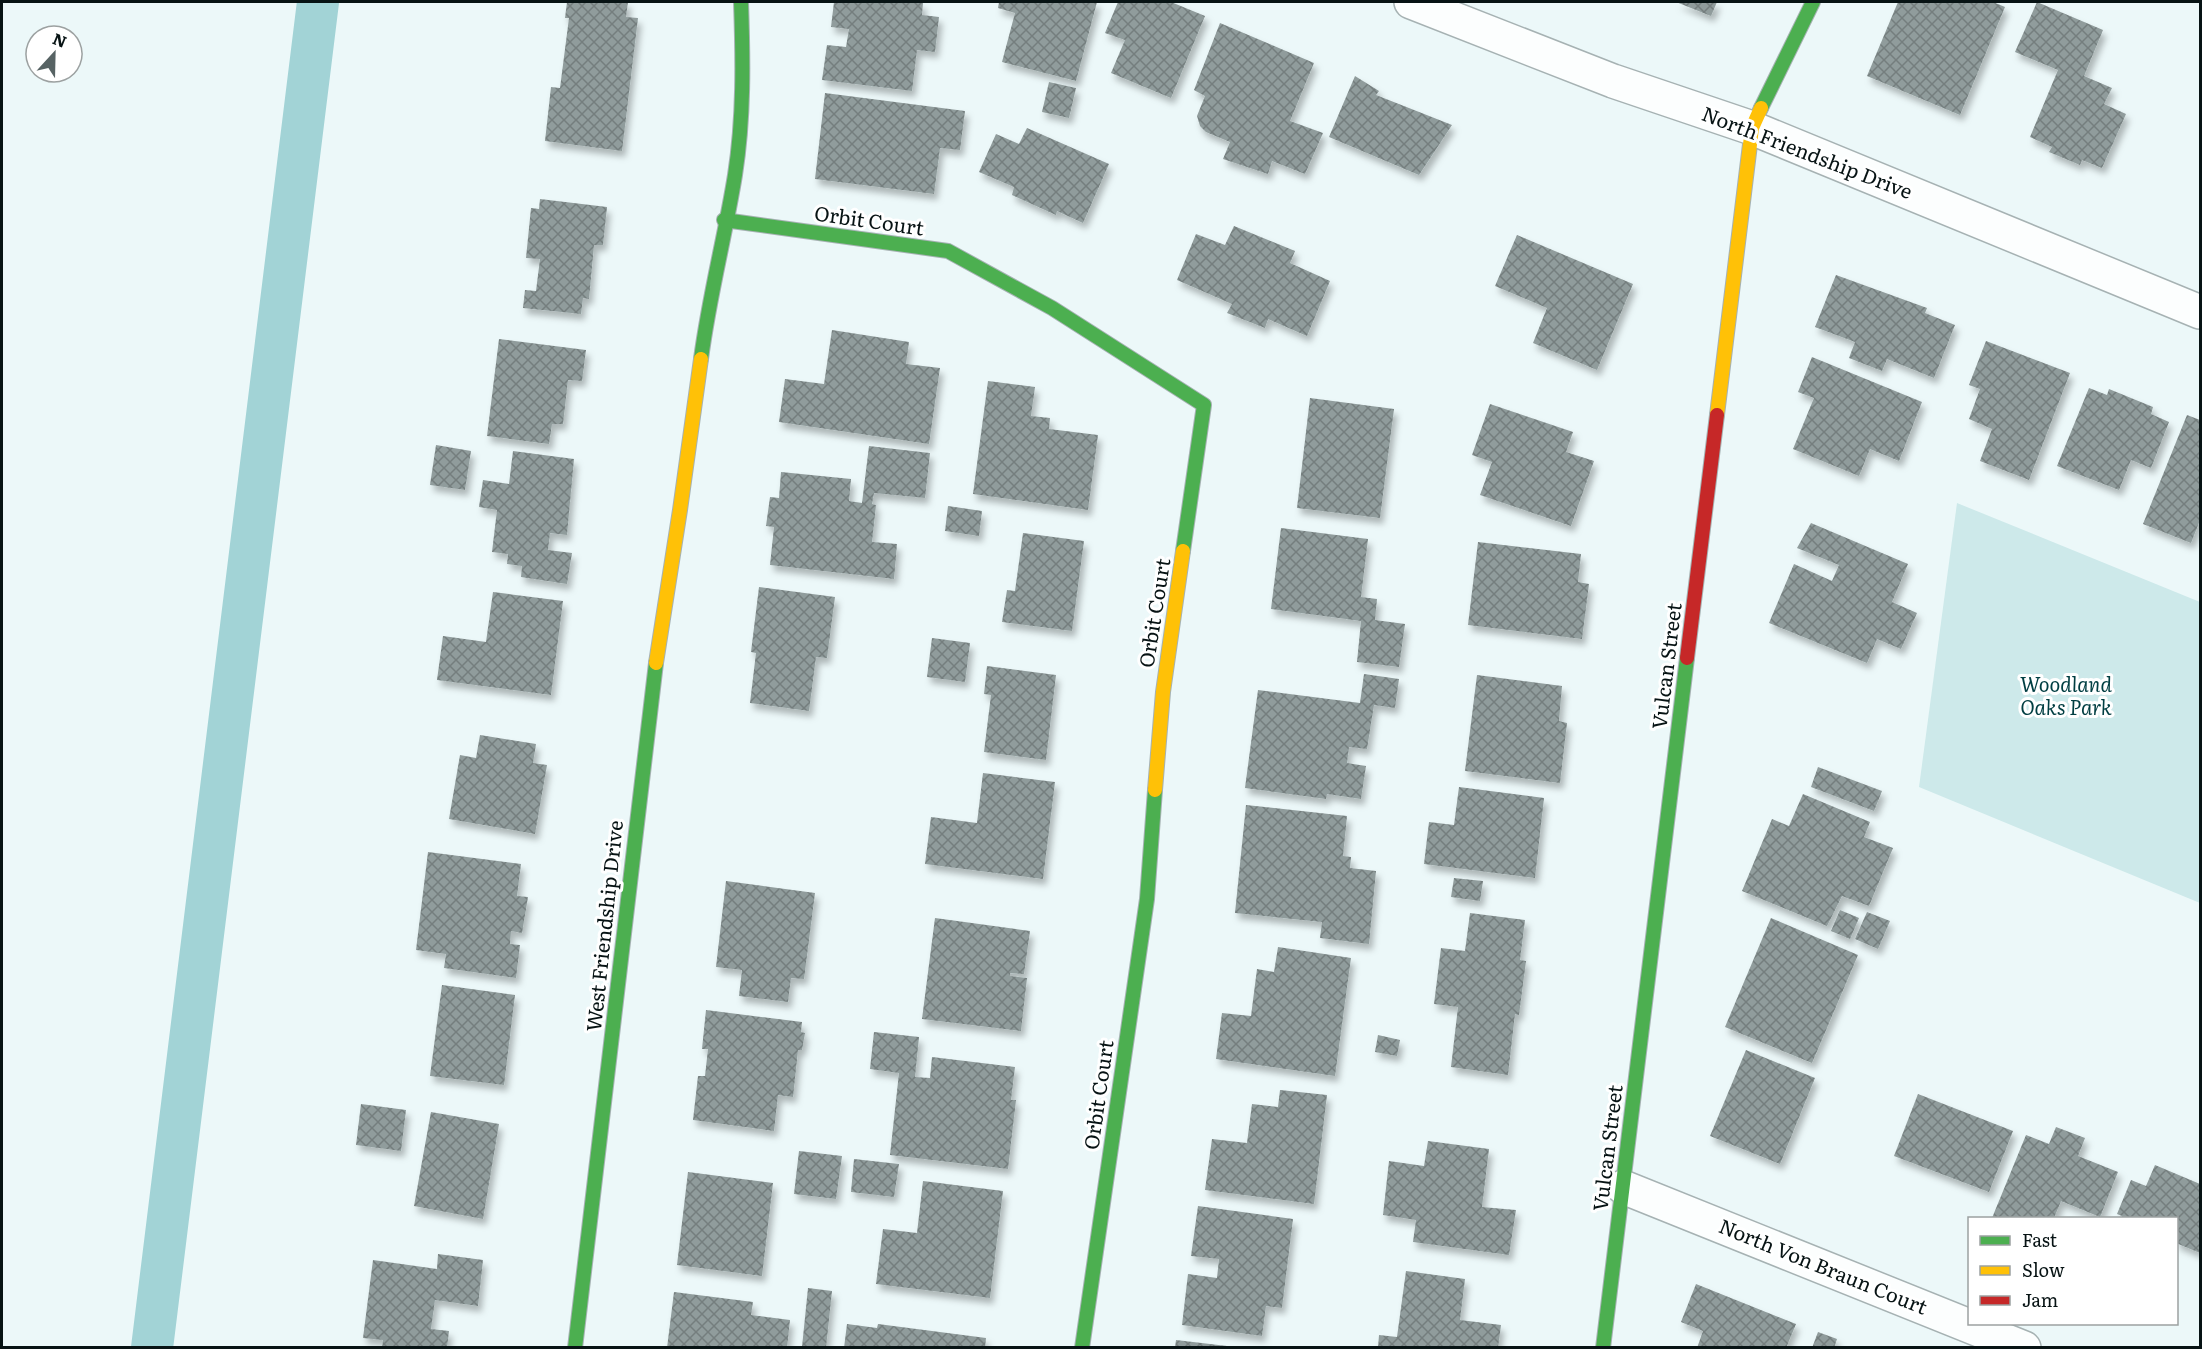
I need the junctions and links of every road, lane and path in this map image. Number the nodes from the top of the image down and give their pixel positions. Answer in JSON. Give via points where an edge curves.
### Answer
{"nodes":[{"id":1,"x":741,"y":2,"type":"edge"},
{"id":2,"x":1411,"y":2,"type":"edge"},
{"id":3,"x":1813,"y":2,"type":"edge"},
{"id":4,"x":1752,"y":128,"type":"junction"},
{"id":5,"x":724,"y":220,"type":"junction"},
{"id":6,"x":2200,"y":312,"type":"edge"},
{"id":7,"x":1623,"y":1187,"type":"junction"},
{"id":8,"x":1968,"y":1325,"type":"edge"},
{"id":9,"x":1969,"y":1325,"type":"edge"},
{"id":10,"x":575,"y":1347,"type":"edge"},
{"id":11,"x":1082,"y":1347,"type":"edge"},
{"id":12,"x":1604,"y":1347,"type":"edge"},
{"id":13,"x":2024,"y":1347,"type":"edge"}],
"edges":[{"from":1,"to":5,"type":"street","name":"West Friendship Drive","via":[[743,77],[735,174]]},
{"from":2,"to":4,"type":"street","name":"North Friendship Drive","via":[[1613,81]]},
{"from":3,"to":4,"type":"street","name":"Vulcan Street"},
{"from":4,"to":6,"type":"street","name":"North Friendship Drive"},
{"from":4,"to":7,"type":"street","name":"Vulcan Street"},
{"from":5,"to":10,"type":"street","name":"West Friendship Drive","via":[[650,700]]},
{"from":5,"to":11,"type":"street","name":"Orbit Court","via":[[948,251],[1052,308],[1204,405],[1163,692],[1147,899]]},
{"from":7,"to":8,"type":"street","name":"North Von Braun Court"},
{"from":7,"to":12,"type":"street","name":"Vulcan Street"},
{"from":9,"to":13,"type":"street","name":"North Von Braun Court"}]}
